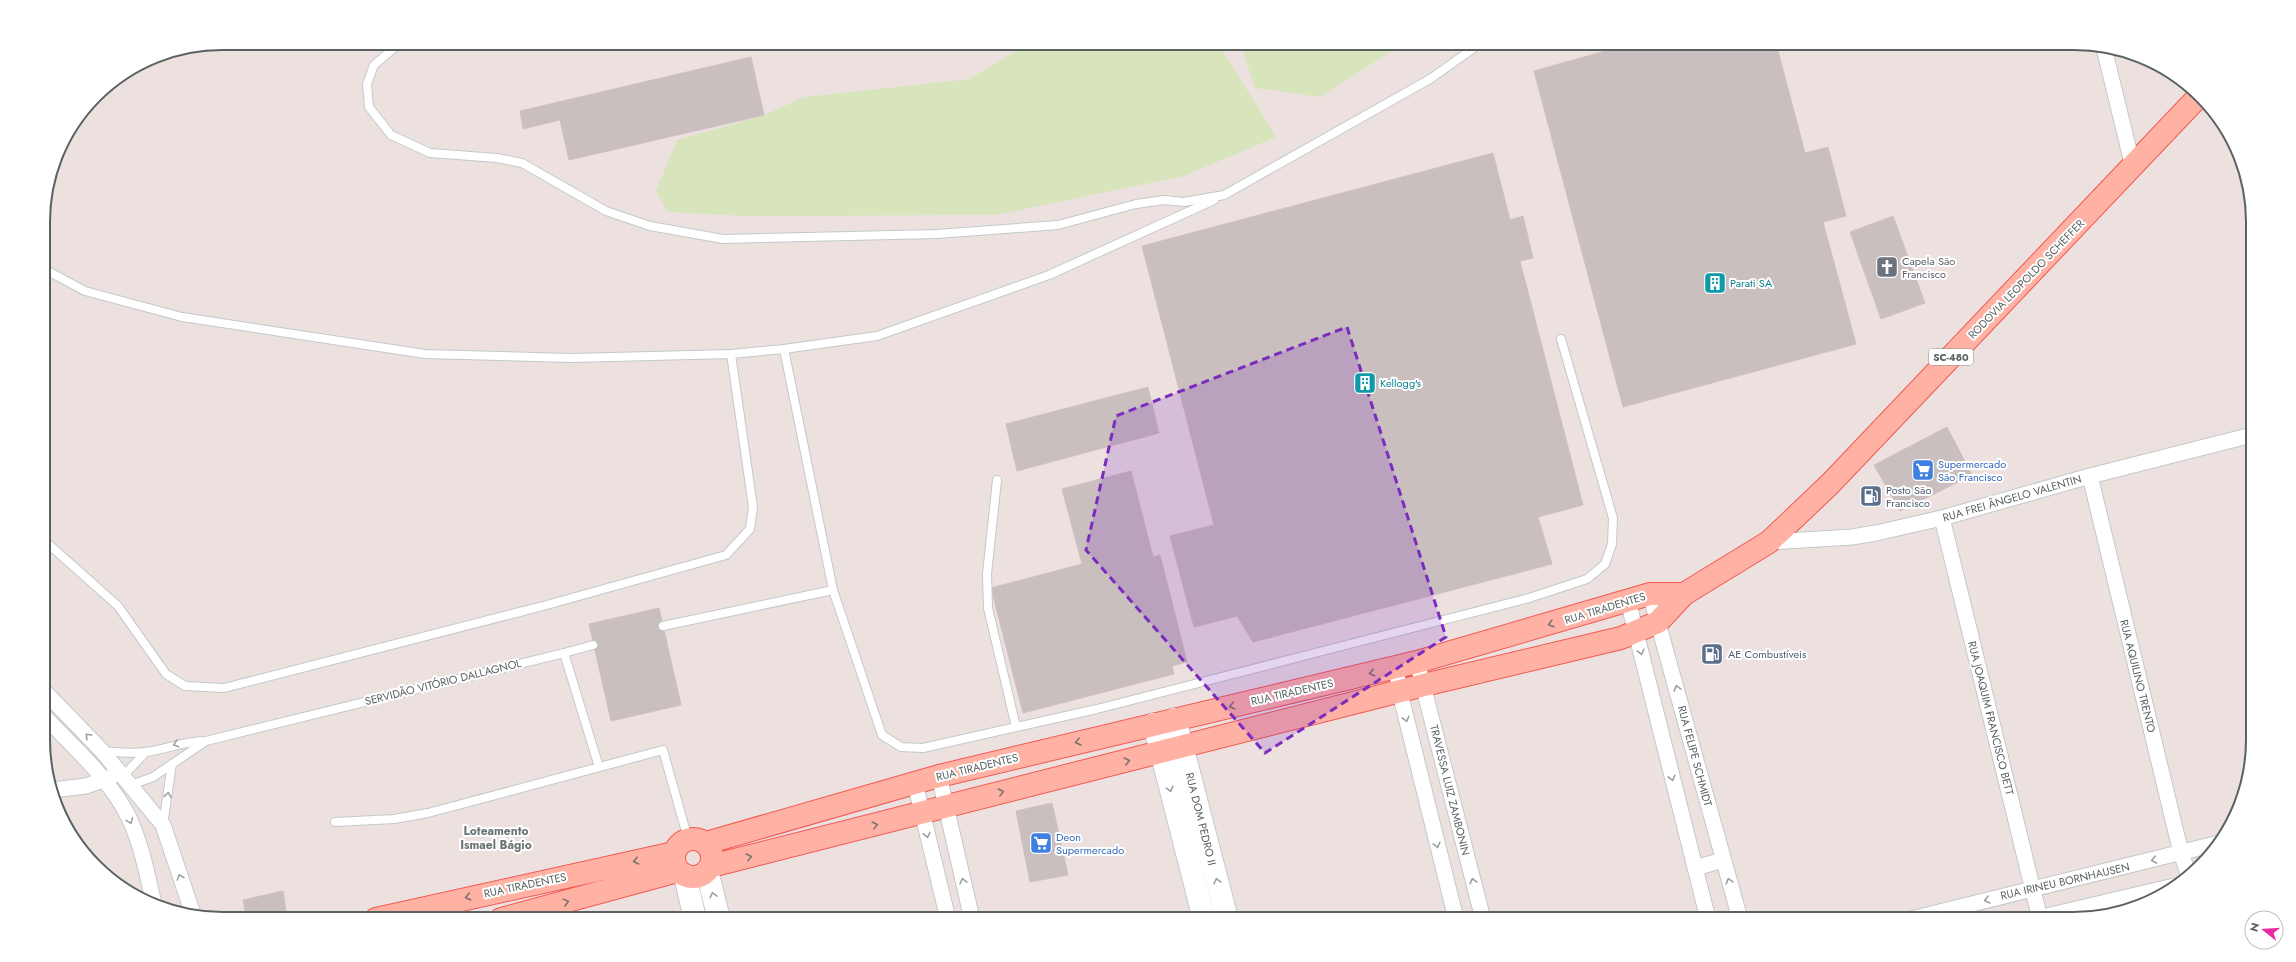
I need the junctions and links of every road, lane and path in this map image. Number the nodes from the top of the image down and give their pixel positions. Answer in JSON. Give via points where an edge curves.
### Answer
{"nodes":[{"id":1,"x":392,"y":50,"type":"edge"},
{"id":2,"x":1471,"y":50,"type":"edge"},
{"id":3,"x":2105,"y":53,"type":"edge"},
{"id":4,"x":2196,"y":100,"type":"edge"},
{"id":5,"x":2133,"y":167,"type":"junction"},
{"id":6,"x":1224,"y":196,"type":"junction"},
{"id":7,"x":50,"y":272,"type":"edge"},
{"id":8,"x":1561,"y":339,"type":"dead end"},
{"id":9,"x":784,"y":349,"type":"junction"},
{"id":10,"x":731,"y":354,"type":"junction"},
{"id":11,"x":2246,"y":437,"type":"edge"},
{"id":12,"x":2090,"y":476,"type":"junction"},
{"id":13,"x":997,"y":480,"type":"dead end"},
{"id":14,"x":1942,"y":518,"type":"junction"},
{"id":15,"x":1769,"y":542,"type":"junction"},
{"id":16,"x":50,"y":545,"type":"edge"},
{"id":17,"x":833,"y":590,"type":"junction"},
{"id":18,"x":1650,"y":594,"type":"junction"},
{"id":19,"x":1684,"y":594,"type":"junction"},
{"id":20,"x":1628,"y":601,"type":"junction"},
{"id":21,"x":1658,"y":622,"type":"junction"},
{"id":22,"x":663,"y":626,"type":"dead end"},
{"id":23,"x":1636,"y":633,"type":"junction"},
{"id":24,"x":593,"y":645,"type":"dead end"},
{"id":25,"x":564,"y":653,"type":"junction"},
{"id":26,"x":1417,"y":662,"type":"junction"},
{"id":27,"x":1396,"y":667,"type":"junction"},
{"id":28,"x":1424,"y":685,"type":"junction"},
{"id":29,"x":1400,"y":693,"type":"junction"},
{"id":30,"x":50,"y":697,"type":"edge"},
{"id":31,"x":1175,"y":719,"type":"junction"},
{"id":32,"x":50,"y":722,"type":"edge"},
{"id":33,"x":1154,"y":724,"type":"junction"},
{"id":34,"x":1016,"y":727,"type":"junction"},
{"id":35,"x":206,"y":741,"type":"junction"},
{"id":36,"x":1183,"y":748,"type":"junction"},
{"id":37,"x":102,"y":751,"type":"junction"},
{"id":38,"x":146,"y":752,"type":"junction"},
{"id":39,"x":1160,"y":753,"type":"junction"},
{"id":40,"x":172,"y":764,"type":"junction"},
{"id":41,"x":599,"y":767,"type":"junction"},
{"id":42,"x":939,"y":776,"type":"junction"},
{"id":43,"x":102,"y":779,"type":"junction"},
{"id":44,"x":127,"y":780,"type":"junction"},
{"id":45,"x":915,"y":783,"type":"junction"},
{"id":46,"x":86,"y":786,"type":"junction"},
{"id":47,"x":57,"y":789,"type":"edge"},
{"id":48,"x":112,"y":792,"type":"junction"},
{"id":49,"x":1454,"y":805,"type":"junction"},
{"id":50,"x":946,"y":806,"type":"junction"},
{"id":51,"x":1428,"y":810,"type":"junction"},
{"id":52,"x":922,"y":813,"type":"junction"},
{"id":53,"x":335,"y":822,"type":"dead end"},
{"id":54,"x":163,"y":825,"type":"junction"},
{"id":55,"x":2208,"y":847,"type":"edge"},
{"id":56,"x":2181,"y":854,"type":"junction"},
{"id":57,"x":686,"y":856,"type":"junction"},
{"id":58,"x":1723,"y":860,"type":"junction"},
{"id":59,"x":1695,"y":868,"type":"junction"},
{"id":60,"x":709,"y":869,"type":"junction"},
{"id":61,"x":2187,"y":869,"type":"edge"},
{"id":62,"x":2032,"y":888,"type":"junction"},
{"id":63,"x":2159,"y":890,"type":"edge"},
{"id":64,"x":152,"y":897,"type":"edge"},
{"id":65,"x":967,"y":900,"type":"junction"},
{"id":66,"x":191,"y":909,"type":"edge"},
{"id":67,"x":443,"y":911,"type":"edge"},
{"id":68,"x":522,"y":912,"type":"edge"},
{"id":69,"x":694,"y":912,"type":"edge"},
{"id":70,"x":717,"y":912,"type":"edge"},
{"id":71,"x":947,"y":912,"type":"edge"},
{"id":72,"x":950,"y":912,"type":"edge"},
{"id":73,"x":970,"y":912,"type":"edge"},
{"id":74,"x":1202,"y":912,"type":"edge"},
{"id":75,"x":1225,"y":912,"type":"edge"},
{"id":76,"x":1454,"y":912,"type":"edge"},
{"id":77,"x":1481,"y":912,"type":"edge"},
{"id":78,"x":1706,"y":912,"type":"edge"},
{"id":79,"x":1738,"y":912,"type":"edge"},
{"id":80,"x":1938,"y":912,"type":"edge"},
{"id":81,"x":2037,"y":912,"type":"edge"},
{"id":82,"x":2064,"y":912,"type":"edge"}],
"edges":[{"from":1,"to":6,"type":"lane","via":[[374,65],[366,84],[369,107],[391,135],[430,153],[497,158],[522,163],[606,211],[650,226],[723,238],[937,234],[1058,225],[1136,204],[1164,200],[1184,202]]},
{"from":2,"to":6,"type":"lane","via":[[1430,79]]},
{"from":3,"to":5,"type":"street"},
{"from":4,"to":5,"type":"main road","name":"RODOVIA LEOPOLDO SCHEFFER","number":"SC-480"},
{"from":5,"to":15,"type":"main road","name":"RODOVIA LEOPOLDO SCHEFFER","number":"SC-480","via":[[1830,484]]},
{"from":6,"to":9,"type":"lane","via":[[1049,275],[877,336]]},
{"from":7,"to":10,"type":"lane","via":[[85,291],[182,317],[425,354],[571,358]]},
{"from":8,"to":34,"type":"lane","via":[[1613,518],[1612,544],[1605,564],[1587,579],[1522,600],[1112,705]]},
{"from":9,"to":10,"type":"lane"},
{"from":9,"to":17,"type":"lane"},
{"from":10,"to":16,"type":"lane","via":[[752,506],[750,529],[726,555],[543,606],[224,688],[185,686],[166,674],[118,606]]},
{"from":11,"to":12,"type":"street","name":"RUA FREI ÂNGELO VALENTIN"},
{"from":12,"to":14,"type":"street","name":"RUA FREI ÂNGELO VALENTIN"},
{"from":12,"to":56,"type":"street","name":"RUA AQUILINO TRENTO"},
{"from":13,"to":34,"type":"lane","via":[[987,574],[988,608]]},
{"from":14,"to":15,"type":"street","name":"RUA FREI ÂNGELO VALENTIN","via":[[1852,537]]},
{"from":14,"to":62,"type":"street","name":"RUA JOAQUIM FRANCISCO BETT"},
{"from":15,"to":19,"type":"main road","name":"RODOVIA LEOPOLDO SCHEFFER","number":"SC-480"},
{"from":17,"to":22,"type":"lane"},
{"from":17,"to":34,"type":"lane","via":[[882,735],[901,747],[923,748]]},
{"from":18,"to":19,"type":"main road","name":"RUA TIRADENTES"},
{"from":18,"to":20,"type":"main road","name":"RUA TIRADENTES"},
{"from":18,"to":21,"type":"street","name":"RUA FELIPE SCHMIDT"},
{"from":19,"to":21,"type":"main road"},
{"from":20,"to":23,"type":"street"},
{"from":20,"to":26,"type":"main road","name":"RUA TIRADENTES","one_way":true},
{"from":21,"to":23,"type":"main road"},
{"from":58,"to":21,"type":"street","name":"RUA FELIPE SCHMIDT","one_way":true},
{"from":23,"to":28,"type":"main road"},
{"from":23,"to":59,"type":"street","one_way":true},
{"from":24,"to":25,"type":"lane","name":"SERVIDÃO VITÓRIO DALLAGNOL"},
{"from":25,"to":35,"type":"lane","name":"SERVIDÃO VITÓRIO DALLAGNOL"},
{"from":25,"to":41,"type":"lane"},
{"from":26,"to":27,"type":"main road","name":"RUA TIRADENTES"},
{"from":26,"to":28,"type":"street","name":"TRAVESSA LUIZ ZAMBONIN"},
{"from":27,"to":29,"type":"street"},
{"from":27,"to":31,"type":"main road","name":"RUA TIRADENTES","one_way":true},
{"from":28,"to":29,"type":"main road"},
{"from":28,"to":49,"type":"street","name":"TRAVESSA LUIZ ZAMBONIN"},
{"from":29,"to":36,"type":"main road"},
{"from":29,"to":51,"type":"street","one_way":true},
{"from":37,"to":30,"type":"street","one_way":true},
{"from":31,"to":33,"type":"main road","name":"RUA TIRADENTES"},
{"from":31,"to":36,"type":"street","name":"RUA DOM PEDRO II"},
{"from":32,"to":43,"type":"street"},
{"from":33,"to":39,"type":"street","name":"RUA DOM PEDRO II"},
{"from":33,"to":42,"type":"main road","name":"RUA TIRADENTES","one_way":true},
{"from":35,"to":38,"type":"lane","one_way":true,"via":[[189,741]]},
{"from":35,"to":40,"type":"lane"},
{"from":36,"to":39,"type":"main road"},
{"from":75,"to":36,"type":"street","name":"RUA DOM PEDRO II","one_way":true},
{"from":37,"to":38,"type":"lane"},
{"from":37,"to":44,"type":"street"},
{"from":38,"to":44,"type":"lane"},
{"from":50,"to":39,"type":"main road","one_way":true},
{"from":39,"to":74,"type":"street","name":"RUA DOM PEDRO II","one_way":true},
{"from":40,"to":44,"type":"lane","via":[[153,777]]},
{"from":54,"to":40,"type":"lane","one_way":true},
{"from":41,"to":53,"type":"lane","via":[[428,813],[394,819]]},
{"from":41,"to":57,"type":"lane","via":[[663,750]]},
{"from":42,"to":45,"type":"main road","name":"RUA TIRADENTES"},
{"from":42,"to":50,"type":"street"},
{"from":43,"to":44,"type":"street"},
{"from":43,"to":46,"type":"street"},
{"from":43,"to":48,"type":"street"},
{"from":44,"to":48,"type":"street"},
{"from":44,"to":54,"type":"street"},
{"from":45,"to":52,"type":"street"},
{"from":45,"to":57,"type":"main road","name":"RUA TIRADENTES"},
{"from":46,"to":47,"type":"street"},
{"from":46,"to":48,"type":"street"},
{"from":48,"to":64,"type":"street","one_way":true,"via":[[127,814],[143,858]]},
{"from":49,"to":51,"type":"street"},
{"from":77,"to":49,"type":"street","name":"TRAVESSA LUIZ ZAMBONIN","one_way":true},
{"from":50,"to":52,"type":"main road"},
{"from":65,"to":50,"type":"street","one_way":true},
{"from":51,"to":76,"type":"street","one_way":true},
{"from":60,"to":52,"type":"main road","one_way":true},
{"from":52,"to":71,"type":"street","one_way":true},
{"from":66,"to":54,"type":"street","one_way":true},
{"from":55,"to":56,"type":"street","name":"RUA IRINEU BORNHAUSEN"},
{"from":56,"to":61,"type":"street","name":"RUA AQUILINO TRENTO"},
{"from":56,"to":62,"type":"street","name":"RUA IRINEU BORNHAUSEN","one_way":true},
{"from":57,"to":60,"type":"main road","via":[[713,854]]},
{"from":57,"to":67,"type":"main road","name":"RUA TIRADENTES","one_way":true},
{"from":68,"to":57,"type":"main road","name":"RUA TIRADENTES","one_way":true},
{"from":57,"to":69,"type":"street"},
{"from":58,"to":59,"type":"street"},
{"from":79,"to":58,"type":"street","name":"RUA FELIPE SCHMIDT","one_way":true},
{"from":59,"to":78,"type":"street"},
{"from":70,"to":60,"type":"street","one_way":true},
{"from":62,"to":80,"type":"street","name":"RUA IRINEU BORNHAUSEN","one_way":true},
{"from":62,"to":81,"type":"street","name":"RUA JOAQUIM FRANCISCO BETT"},
{"from":63,"to":82,"type":"street"},
{"from":65,"to":72,"type":"street"},
{"from":65,"to":73,"type":"street"}]}
